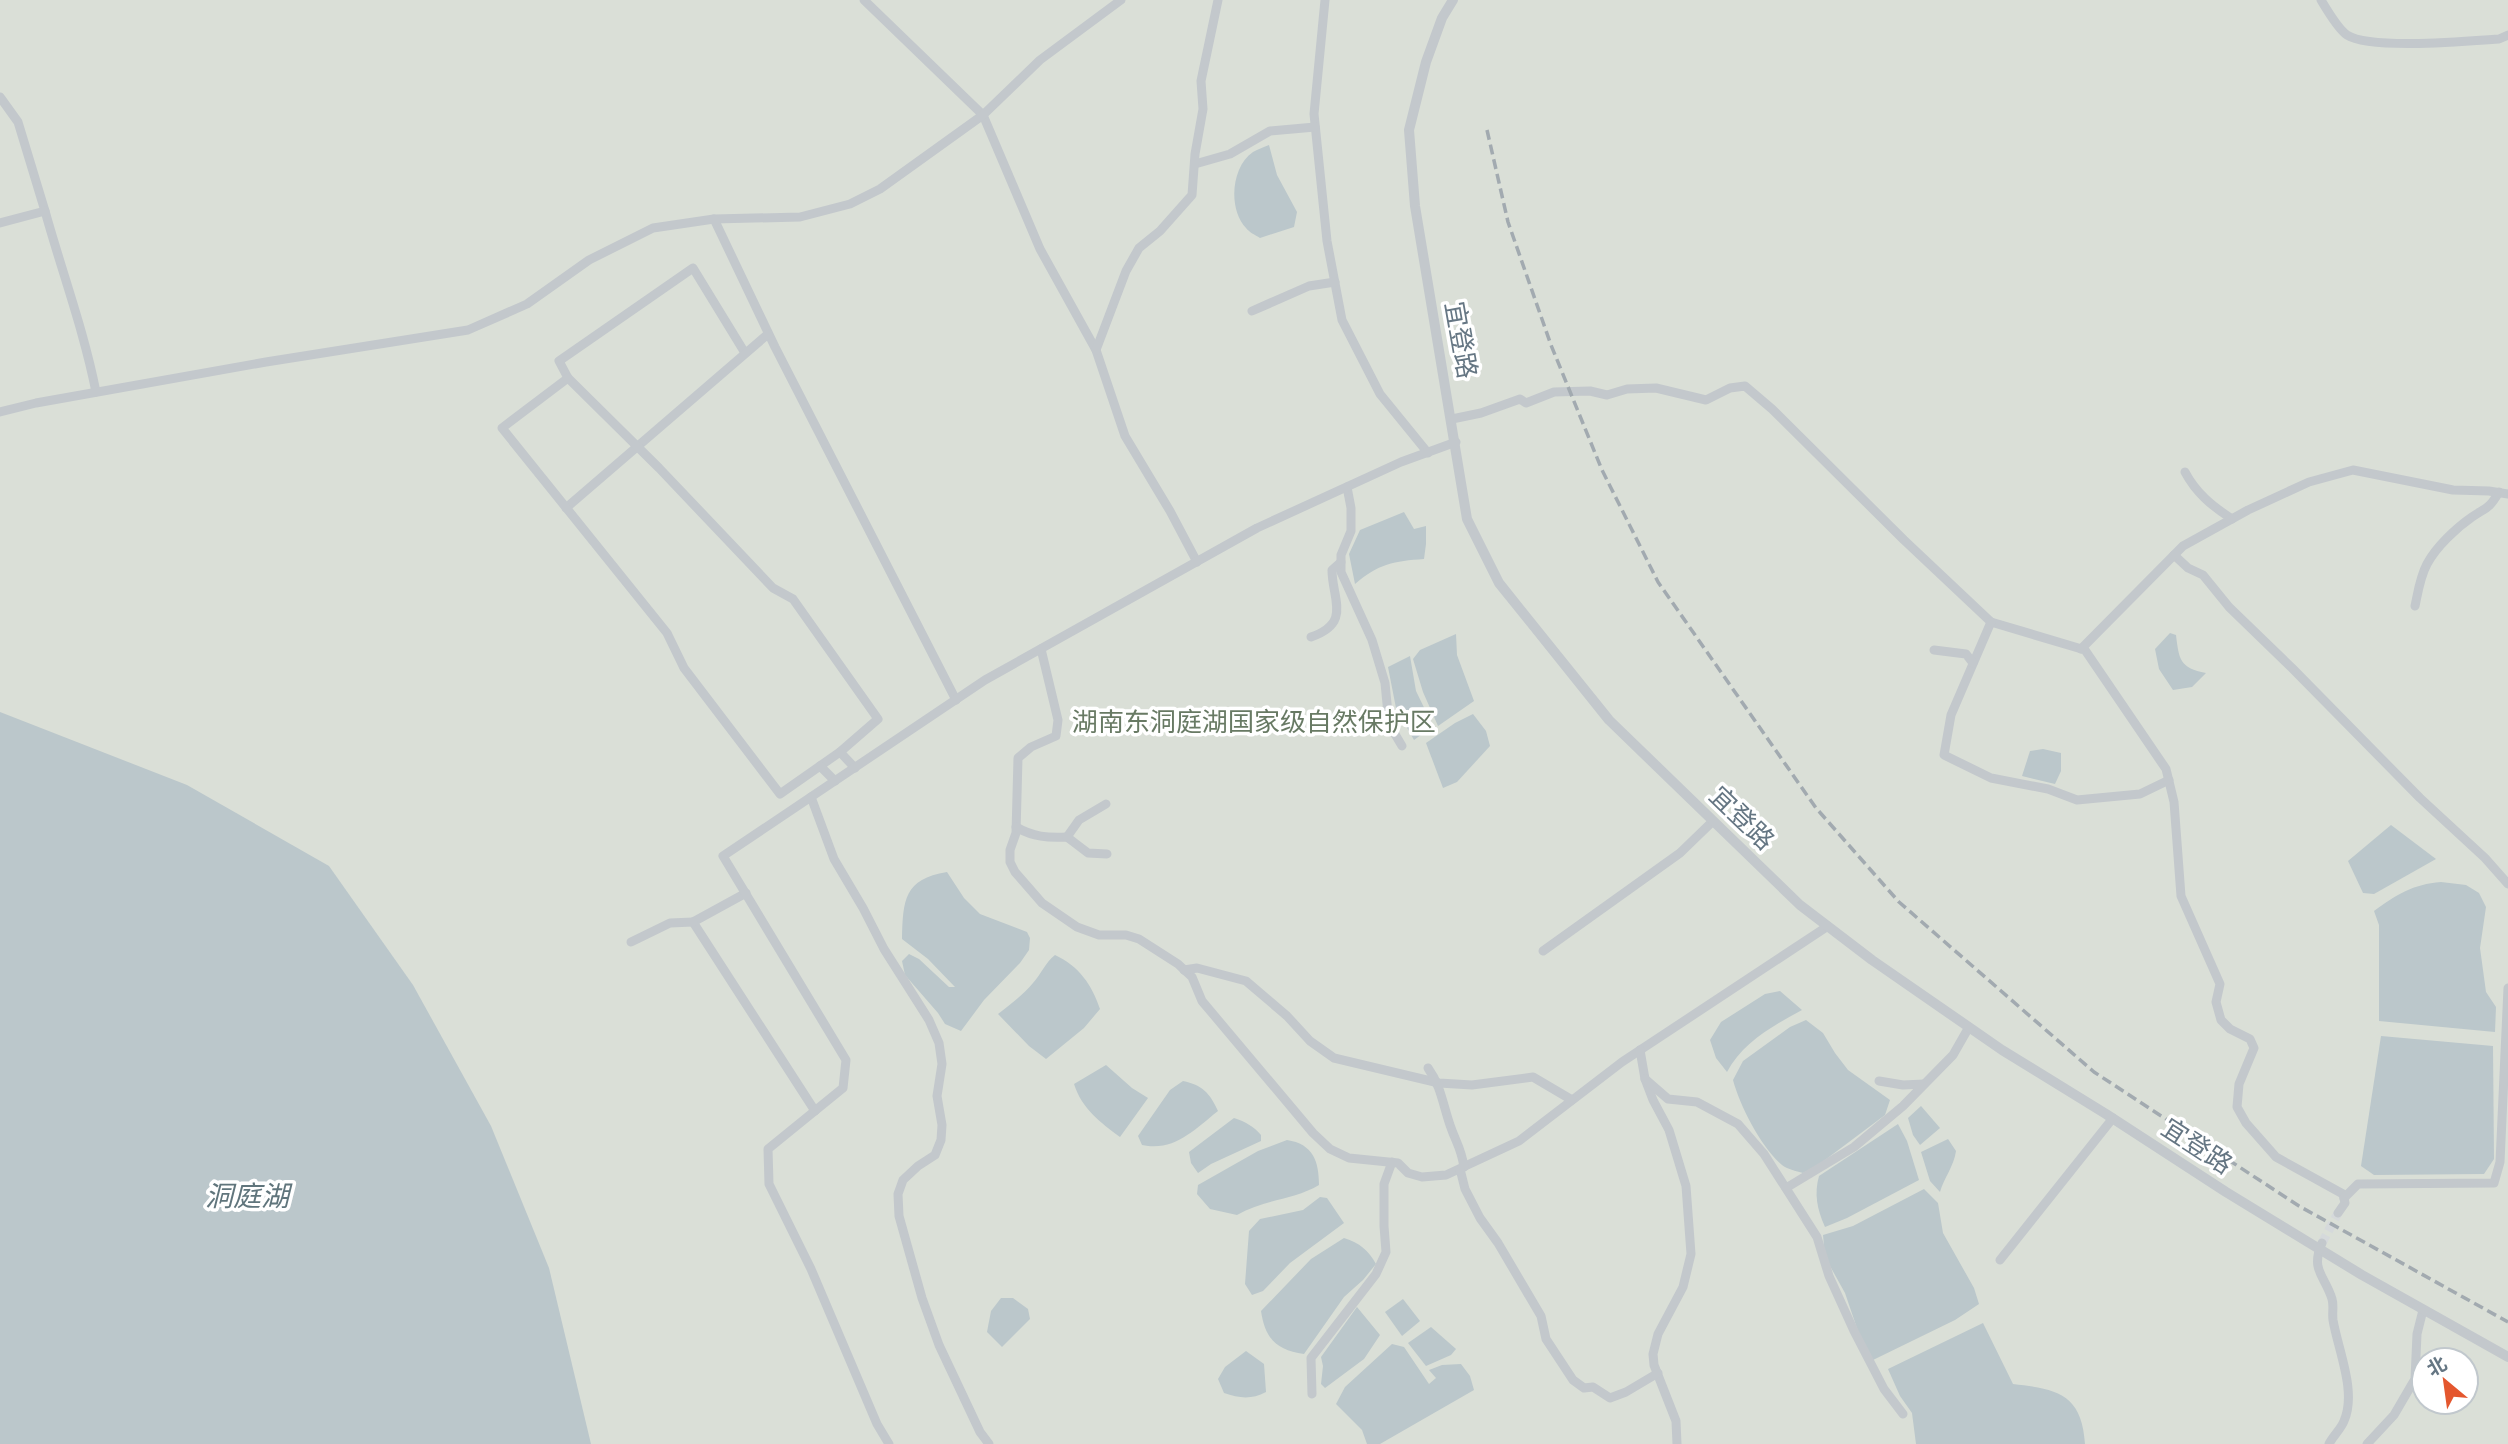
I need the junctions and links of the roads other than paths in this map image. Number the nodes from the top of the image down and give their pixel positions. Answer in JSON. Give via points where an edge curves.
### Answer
{"nodes":[{"id":1,"x":864,"y":0,"type":"edge"},
{"id":2,"x":1121,"y":0,"type":"edge"},
{"id":3,"x":1218,"y":0,"type":"edge"},
{"id":4,"x":1325,"y":0,"type":"edge"},
{"id":5,"x":1453,"y":0,"type":"edge"},
{"id":6,"x":2325,"y":1,"type":"edge"},
{"id":7,"x":2508,"y":34,"type":"edge"},
{"id":8,"x":0,"y":97,"type":"edge"},
{"id":9,"x":984,"y":115,"type":"junction"},
{"id":10,"x":1315,"y":127,"type":"junction"},
{"id":11,"x":1195,"y":163,"type":"junction"},
{"id":12,"x":45,"y":211,"type":"junction"},
{"id":13,"x":714,"y":219,"type":"junction"},
{"id":14,"x":0,"y":223,"type":"edge"},
{"id":15,"x":1335,"y":282,"type":"junction"},
{"id":16,"x":1252,"y":311,"type":"dead end"},
{"id":17,"x":768,"y":334,"type":"junction"},
{"id":18,"x":1096,"y":351,"type":"junction"},
{"id":19,"x":745,"y":354,"type":"junction"},
{"id":20,"x":568,"y":378,"type":"junction"},
{"id":21,"x":96,"y":392,"type":"junction"},
{"id":22,"x":0,"y":412,"type":"edge"},
{"id":23,"x":1452,"y":419,"type":"junction"},
{"id":24,"x":1456,"y":442,"type":"junction"},
{"id":25,"x":638,"y":447,"type":"junction"},
{"id":26,"x":1428,"y":453,"type":"junction"},
{"id":27,"x":2185,"y":472,"type":"dead end"},
{"id":28,"x":1347,"y":487,"type":"junction"},
{"id":29,"x":2504,"y":493,"type":"edge"},
{"id":30,"x":566,"y":508,"type":"junction"},
{"id":31,"x":2232,"y":519,"type":"junction"},
{"id":32,"x":2174,"y":555,"type":"junction"},
{"id":33,"x":1197,"y":562,"type":"junction"},
{"id":34,"x":1341,"y":562,"type":"junction"},
{"id":35,"x":2415,"y":606,"type":"dead end"},
{"id":36,"x":1991,"y":622,"type":"junction"},
{"id":37,"x":1311,"y":637,"type":"dead end"},
{"id":38,"x":1041,"y":649,"type":"junction"},
{"id":39,"x":2081,"y":649,"type":"junction"},
{"id":40,"x":1934,"y":650,"type":"dead end"},
{"id":41,"x":1973,"y":663,"type":"junction"},
{"id":42,"x":956,"y":700,"type":"junction"},
{"id":43,"x":1402,"y":746,"type":"dead end"},
{"id":44,"x":840,"y":752,"type":"junction"},
{"id":45,"x":820,"y":766,"type":"junction"},
{"id":46,"x":855,"y":768,"type":"junction"},
{"id":47,"x":2169,"y":780,"type":"junction"},
{"id":48,"x":835,"y":781,"type":"junction"},
{"id":49,"x":811,"y":797,"type":"junction"},
{"id":50,"x":1107,"y":804,"type":"dead end"},
{"id":51,"x":1712,"y":822,"type":"junction"},
{"id":52,"x":1016,"y":827,"type":"junction"},
{"id":53,"x":1067,"y":836,"type":"junction"},
{"id":54,"x":1107,"y":854,"type":"dead end"},
{"id":55,"x":2508,"y":884,"type":"edge"},
{"id":56,"x":746,"y":893,"type":"junction"},
{"id":57,"x":692,"y":922,"type":"junction"},
{"id":58,"x":1828,"y":926,"type":"junction"},
{"id":59,"x":631,"y":942,"type":"dead end"},
{"id":60,"x":1544,"y":951,"type":"dead end"},
{"id":61,"x":1184,"y":970,"type":"junction"},
{"id":62,"x":2508,"y":988,"type":"edge"},
{"id":63,"x":1969,"y":1027,"type":"junction"},
{"id":64,"x":1640,"y":1049,"type":"junction"},
{"id":65,"x":1428,"y":1068,"type":"dead end"},
{"id":66,"x":1645,"y":1079,"type":"junction"},
{"id":67,"x":1879,"y":1081,"type":"dead end"},
{"id":68,"x":1439,"y":1083,"type":"junction"},
{"id":69,"x":1924,"y":1084,"type":"junction"},
{"id":70,"x":1572,"y":1100,"type":"junction"},
{"id":71,"x":815,"y":1111,"type":"junction"},
{"id":72,"x":2113,"y":1118,"type":"junction"},
{"id":73,"x":1392,"y":1162,"type":"junction"},
{"id":74,"x":1462,"y":1168,"type":"junction"},
{"id":75,"x":1786,"y":1188,"type":"junction"},
{"id":76,"x":2344,"y":1198,"type":"junction"},
{"id":77,"x":2338,"y":1213,"type":"tunnel mouth"},
{"id":78,"x":2321,"y":1246,"type":"junction"},
{"id":79,"x":2000,"y":1260,"type":"dead end"},
{"id":80,"x":2423,"y":1310,"type":"junction"},
{"id":81,"x":2508,"y":1357,"type":"edge"},
{"id":82,"x":1658,"y":1373,"type":"junction"},
{"id":83,"x":1312,"y":1394,"type":"dead end"},
{"id":84,"x":1903,"y":1414,"type":"dead end"},
{"id":85,"x":889,"y":1444,"type":"edge"},
{"id":86,"x":989,"y":1444,"type":"edge"},
{"id":87,"x":1677,"y":1444,"type":"edge"},
{"id":88,"x":2329,"y":1444,"type":"edge"},
{"id":89,"x":2367,"y":1444,"type":"edge"}],
"edges":[{"from":1,"to":9,"type":"street"},
{"from":2,"to":9,"type":"street","via":[[1041,60]]},
{"from":3,"to":11,"type":"street","via":[[1201,81],[1203,110]]},
{"from":4,"to":10,"type":"street"},
{"from":5,"to":23,"type":"street","name":"宜登路","via":[[1430,49],[1409,130],[1415,206]]},
{"from":6,"to":7,"type":"street","via":[[2346,35],[2365,41],[2438,43],[2499,39]]},
{"from":8,"to":12,"type":"street","via":[[18,122]]},
{"from":9,"to":13,"type":"street","via":[[880,189],[850,204],[800,217]]},
{"from":9,"to":18,"type":"street","via":[[1040,249]]},
{"from":10,"to":11,"type":"street","via":[[1270,131],[1230,154]]},
{"from":10,"to":15,"type":"street","via":[[1326,241]]},
{"from":11,"to":18,"type":"street","via":[[1192,195],[1139,248]]},
{"from":12,"to":14,"type":"street"},
{"from":12,"to":21,"type":"street"},
{"from":13,"to":17,"type":"street"},
{"from":13,"to":21,"type":"street","via":[[653,228],[589,260],[527,304],[468,330]]},
{"from":15,"to":16,"type":"street","via":[[1309,286]]},
{"from":15,"to":26,"type":"street","via":[[1342,320],[1380,394]]},
{"from":17,"to":19,"type":"street"},
{"from":17,"to":42,"type":"street"},
{"from":18,"to":33,"type":"street","via":[[1125,436]]},
{"from":19,"to":20,"type":"street","via":[[692,268],[559,361]]},
{"from":19,"to":25,"type":"street"},
{"from":20,"to":25,"type":"street"},
{"from":20,"to":30,"type":"street","via":[[502,428]]},
{"from":21,"to":22,"type":"street"},
{"from":23,"to":24,"type":"street","name":"宜登路"},
{"from":23,"to":36,"type":"street","via":[[1555,392],[1607,395],[1656,388],[1706,400],[1745,386]]},
{"from":24,"to":26,"type":"street"},
{"from":24,"to":51,"type":"street","name":"宜登路","via":[[1467,519],[1499,583],[1609,720]]},
{"from":25,"to":30,"type":"street"},
{"from":25,"to":44,"type":"street","via":[[772,588],[793,599],[878,719]]},
{"from":26,"to":28,"type":"street"},
{"from":27,"to":31,"type":"street","via":[[2209,504]]},
{"from":28,"to":33,"type":"street","via":[[1257,528]]},
{"from":28,"to":34,"type":"street","via":[[1351,531]]},
{"from":29,"to":31,"type":"street","via":[[2453,490],[2353,470],[2309,482]]},
{"from":29,"to":35,"type":"street","via":[[2452,535],[2427,563]]},
{"from":30,"to":45,"type":"street","via":[[667,633],[684,668],[780,794]]},
{"from":31,"to":32,"type":"street"},
{"from":32,"to":39,"type":"street"},
{"from":32,"to":55,"type":"street","via":[[2203,575],[2229,607]]},
{"from":33,"to":38,"type":"street"},
{"from":34,"to":37,"type":"street","via":[[1332,570],[1339,606],[1324,633]]},
{"from":34,"to":43,"type":"street","via":[[1341,572],[1373,640],[1389,724]]},
{"from":36,"to":39,"type":"street"},
{"from":36,"to":41,"type":"street"},
{"from":38,"to":42,"type":"street"},
{"from":38,"to":52,"type":"street","via":[[1058,720],[1056,736],[1018,758]]},
{"from":39,"to":47,"type":"street","via":[[2166,769]]},
{"from":40,"to":41,"type":"street","via":[[1966,654]]},
{"from":41,"to":47,"type":"street","via":[[1951,715],[1944,755],[1990,778],[2048,789],[2077,800],[2140,794]]},
{"from":42,"to":46,"type":"street"},
{"from":44,"to":45,"type":"street"},
{"from":44,"to":46,"type":"street"},
{"from":45,"to":48,"type":"street"},
{"from":46,"to":48,"type":"street"},
{"from":47,"to":76,"type":"street","via":[[2181,896],[2221,984],[2216,1002],[2221,1020],[2250,1040],[2254,1048],[2239,1084],[2237,1107],[2276,1157]]},
{"from":48,"to":49,"type":"street"},
{"from":49,"to":56,"type":"street","via":[[723,856]]},
{"from":49,"to":86,"type":"street","via":[[834,859],[939,1044],[943,1064],[937,1096],[941,1140],[935,1155],[903,1180],[899,1216],[939,1345]]},
{"from":50,"to":53,"type":"street","via":[[1079,820]]},
{"from":51,"to":58,"type":"street","name":"宜登路"},
{"from":51,"to":60,"type":"street","via":[[1680,853]]},
{"from":52,"to":53,"type":"street","via":[[1038,836]]},
{"from":52,"to":61,"type":"street","via":[[1010,862],[1042,903],[1098,935],[1139,939]]},
{"from":53,"to":54,"type":"street","via":[[1088,853]]},
{"from":56,"to":57,"type":"street"},
{"from":56,"to":71,"type":"street","via":[[846,1060],[843,1088]]},
{"from":57,"to":59,"type":"street","via":[[670,923]]},
{"from":57,"to":71,"type":"street"},
{"from":58,"to":63,"type":"street","name":"宜登路"},
{"from":58,"to":64,"type":"street"},
{"from":61,"to":68,"type":"street","via":[[1197,968],[1245,982],[1334,1058]]},
{"from":61,"to":73,"type":"street","via":[[1202,1001],[1330,1149],[1349,1158]]},
{"from":62,"to":76,"type":"street","via":[[2500,1162],[2494,1183],[2358,1184]]},
{"from":63,"to":69,"type":"street","via":[[1953,1055]]},
{"from":63,"to":72,"type":"street","name":"宜登路"},
{"from":64,"to":66,"type":"street"},
{"from":64,"to":70,"type":"street"},
{"from":65,"to":68,"type":"street"},
{"from":66,"to":75,"type":"street","via":[[1668,1099],[1697,1102],[1738,1124]]},
{"from":66,"to":82,"type":"street","via":[[1670,1130],[1686,1186],[1691,1254],[1683,1287],[1658,1334],[1653,1354]]},
{"from":67,"to":69,"type":"street"},
{"from":68,"to":70,"type":"street","via":[[1472,1085],[1533,1077]]},
{"from":68,"to":74,"type":"street","via":[[1450,1126],[1461,1147]]},
{"from":69,"to":75,"type":"street","via":[[1854,1147]]},
{"from":70,"to":74,"type":"street","via":[[1518,1141]]},
{"from":71,"to":85,"type":"street","via":[[768,1149],[769,1184]]},
{"from":72,"to":78,"type":"street","name":"宜登路","via":[[2225,1192]]},
{"from":72,"to":79,"type":"street"},
{"from":73,"to":74,"type":"street","via":[[1422,1177]]},
{"from":73,"to":83,"type":"street","via":[[1384,1184],[1386,1252],[1376,1274],[1311,1358]]},
{"from":74,"to":82,"type":"street","via":[[1465,1189],[1541,1316],[1546,1339],[1573,1380],[1610,1398]]},
{"from":75,"to":84,"type":"street","via":[[1816,1237],[1829,1276],[1884,1389]]},
{"from":76,"to":77,"type":"street"},
{"from":78,"to":80,"type":"street","name":"宜登路"},
{"from":78,"to":88,"type":"street","via":[[2316,1256],[2321,1279],[2333,1300],[2332,1317],[2345,1364],[2348,1398],[2345,1421]]},
{"from":80,"to":81,"type":"street","name":"宜登路"},
{"from":80,"to":89,"type":"street","via":[[2415,1379],[2394,1416]]},
{"from":82,"to":87,"type":"street","via":[[1676,1422]]}]}
